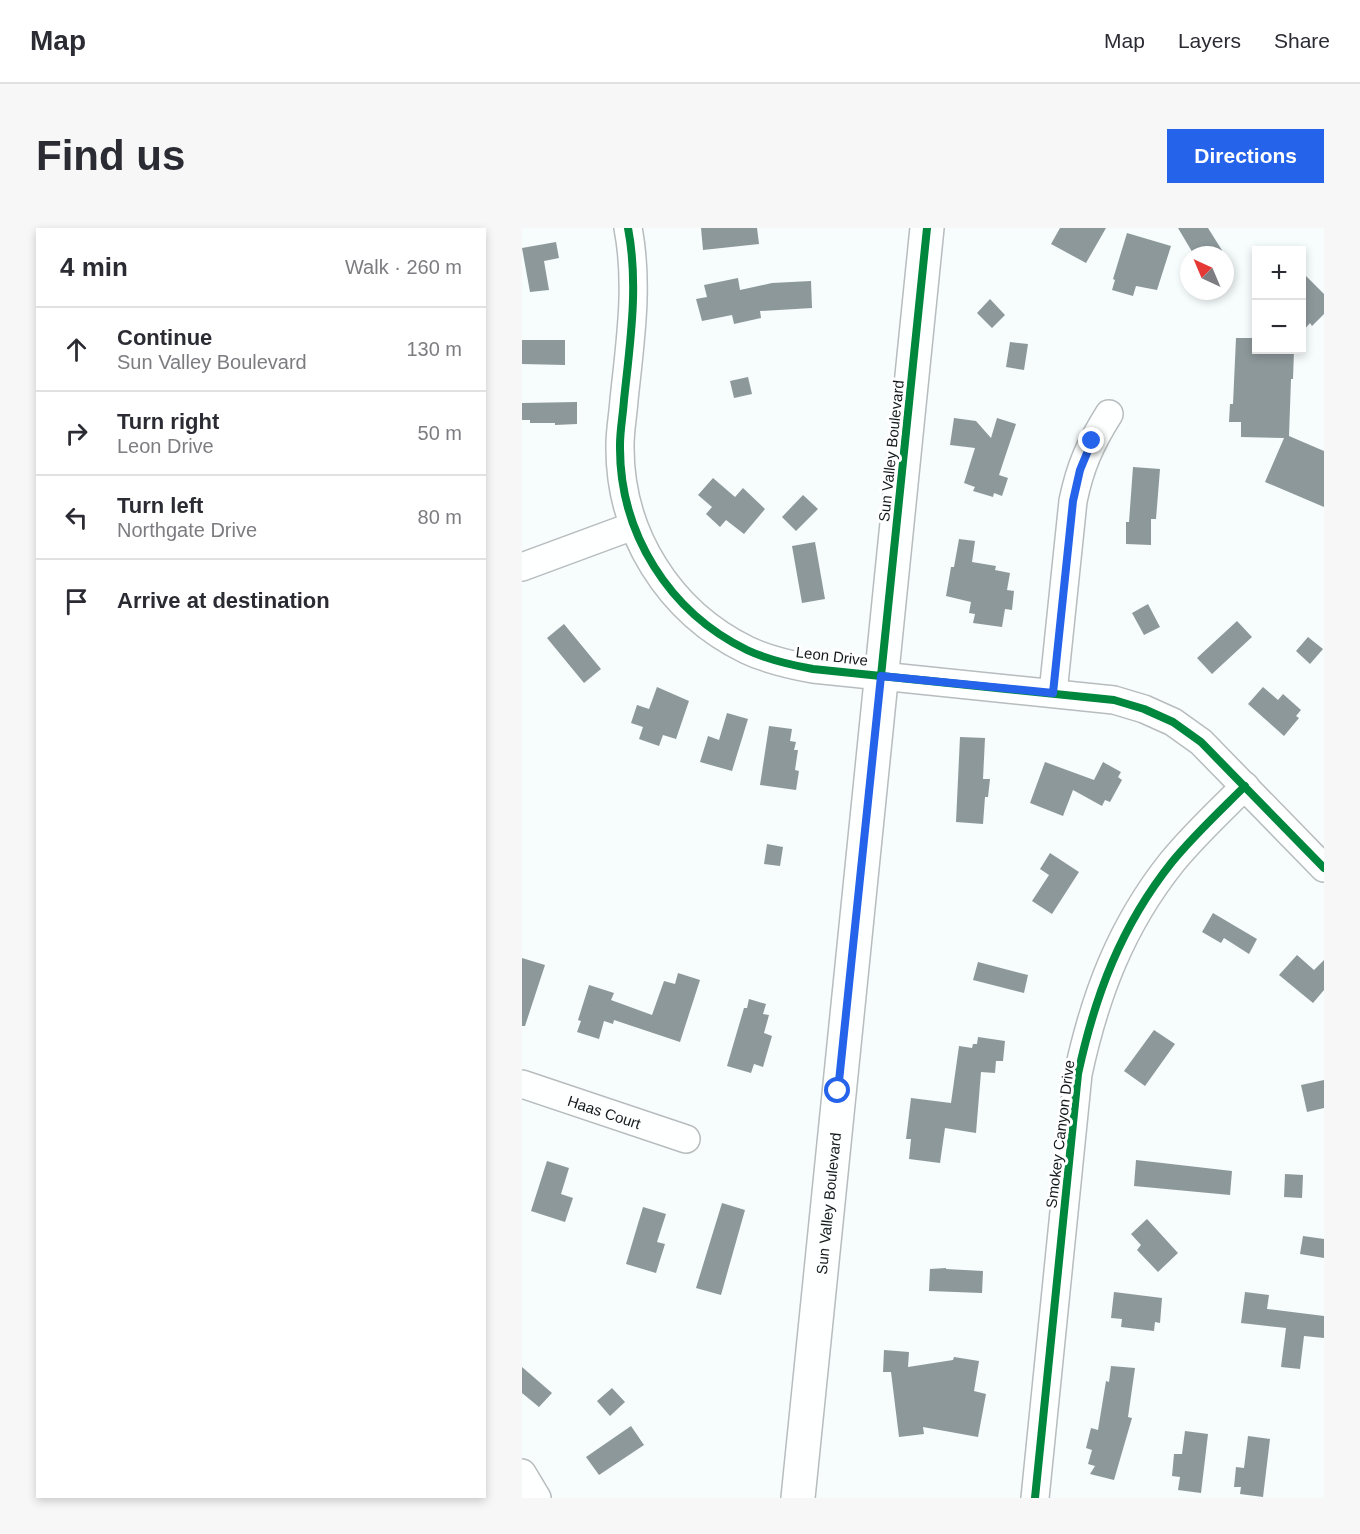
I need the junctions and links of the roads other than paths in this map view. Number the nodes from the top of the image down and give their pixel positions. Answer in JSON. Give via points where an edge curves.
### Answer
{"nodes":[{"id":1,"x":628,"y":228,"type":"edge"},
{"id":2,"x":927,"y":228,"type":"edge"},
{"id":3,"x":1109,"y":414,"type":"dead end"},
{"id":4,"x":633,"y":526,"type":"junction"},
{"id":5,"x":522,"y":567,"type":"edge"},
{"id":6,"x":881,"y":676,"type":"junction"},
{"id":7,"x":1053,"y":693,"type":"junction"},
{"id":8,"x":1245,"y":786,"type":"junction"},
{"id":9,"x":1324,"y":868,"type":"edge"},
{"id":10,"x":522,"y":1084,"type":"edge"},
{"id":11,"x":686,"y":1139,"type":"dead end"},
{"id":12,"x":522,"y":1473,"type":"edge"},
{"id":13,"x":537,"y":1498,"type":"edge"},
{"id":14,"x":798,"y":1498,"type":"edge"},
{"id":15,"x":1035,"y":1498,"type":"edge"}],
"edges":[{"from":1,"to":4,"type":"street","name":"Leon Drive","via":[[634,292],[620,445],[622,479]]},
{"from":2,"to":6,"type":"main road","name":"Sun Valley Boulevard"},
{"from":3,"to":7,"type":"street","via":[[1084,460],[1073,501]]},
{"from":4,"to":5,"type":"street"},
{"from":4,"to":6,"type":"street","name":"Leon Drive","via":[[665,585],[716,633],[781,663]]},
{"from":6,"to":7,"type":"street","name":"Leon Drive"},
{"from":6,"to":14,"type":"main road","name":"Sun Valley Boulevard"},
{"from":7,"to":8,"type":"street","name":"Leon Drive","via":[[1114,700],[1173,722],[1201,742]]},
{"from":8,"to":9,"type":"street","name":"Leon Drive"},
{"from":8,"to":15,"type":"street","name":"Smokey Canyon Drive","via":[[1172,862],[1143,902],[1102,984],[1088,1027],[1078,1074]]},
{"from":10,"to":11,"type":"street","name":"Haas Court"},
{"from":12,"to":13,"type":"street"}]}
